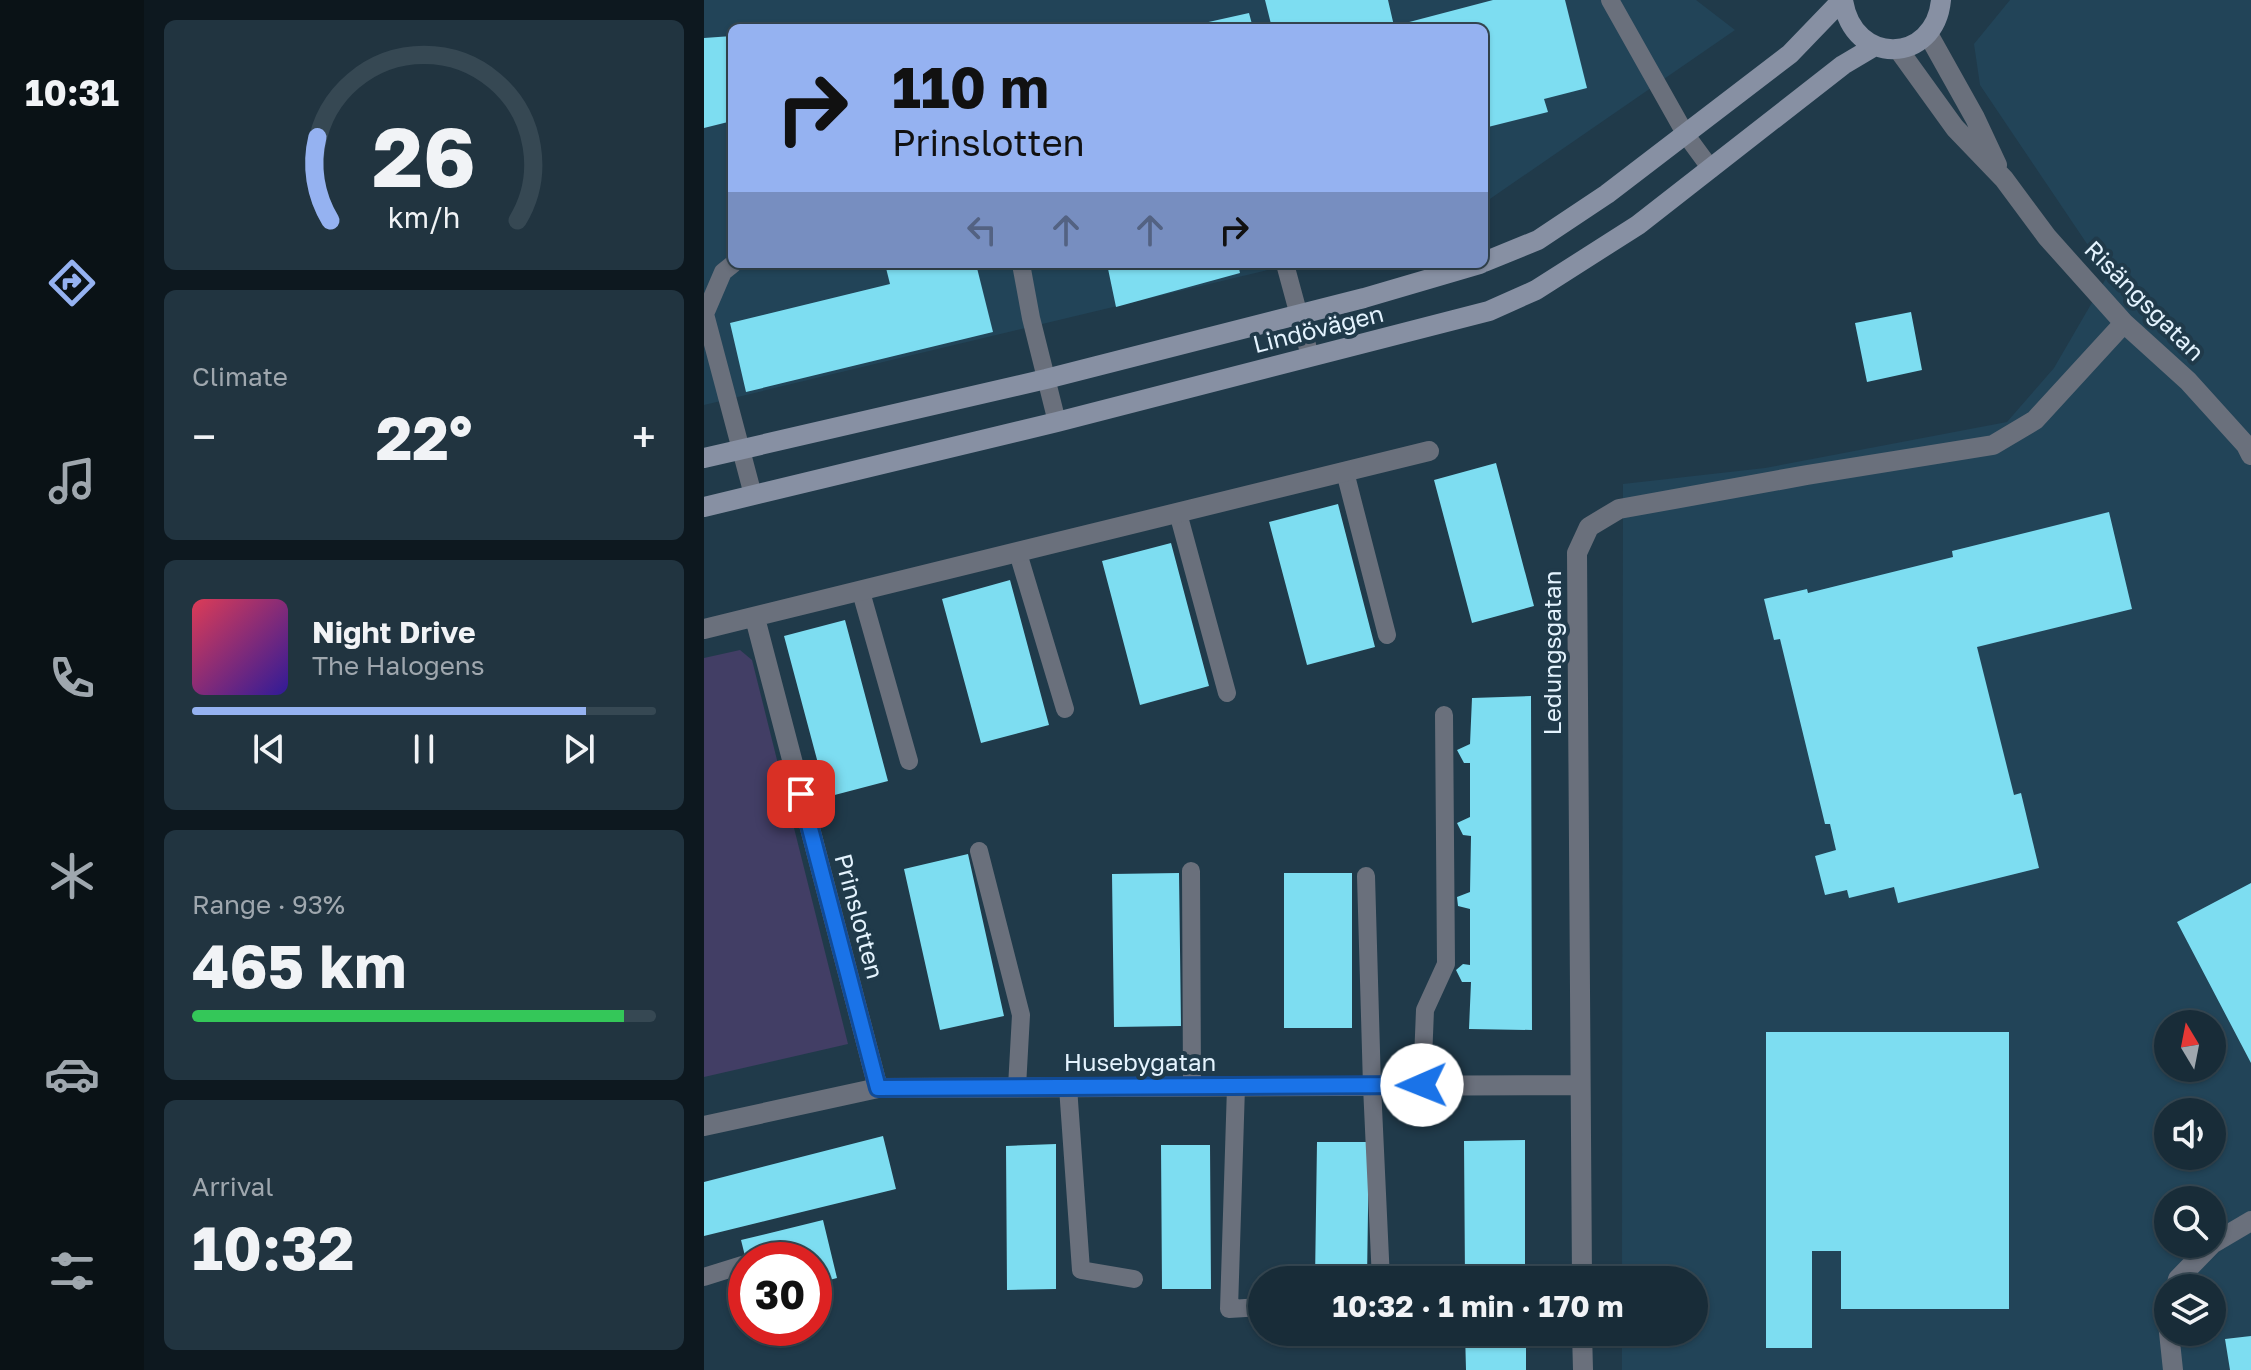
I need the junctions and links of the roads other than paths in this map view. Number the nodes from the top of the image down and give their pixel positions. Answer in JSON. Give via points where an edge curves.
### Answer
{"nodes":[{"id":1,"x":1610,"y":0,"type":"edge"},
{"id":2,"x":1842,"y":0,"type":"edge"},
{"id":3,"x":1942,"y":1,"type":"edge"},
{"id":4,"x":1928,"y":34,"type":"junction"},
{"id":5,"x":1875,"y":46,"type":"junction"},
{"id":6,"x":1898,"y":49,"type":"junction"},
{"id":7,"x":1686,"y":135,"type":"junction"},
{"id":8,"x":1711,"y":169,"type":"junction"},
{"id":9,"x":2004,"y":179,"type":"junction"},
{"id":10,"x":1488,"y":261,"type":"edge"},
{"id":11,"x":728,"y":268,"type":"edge"},
{"id":12,"x":1022,"y":268,"type":"edge"},
{"id":13,"x":1286,"y":268,"type":"edge"},
{"id":14,"x":1465,"y":268,"type":"edge"},
{"id":15,"x":1298,"y":314,"type":"junction"},
{"id":16,"x":2124,"y":323,"type":"junction"},
{"id":17,"x":1310,"y":356,"type":"junction"},
{"id":18,"x":1046,"y":379,"type":"junction"},
{"id":19,"x":1057,"y":422,"type":"junction"},
{"id":20,"x":741,"y":449,"type":"junction"},
{"id":21,"x":1429,"y":451,"type":"dead end"},
{"id":22,"x":2251,"y":455,"type":"edge"},
{"id":23,"x":704,"y":458,"type":"edge"},
{"id":24,"x":1345,"y":472,"type":"junction"},
{"id":25,"x":753,"y":495,"type":"junction"},
{"id":26,"x":704,"y":507,"type":"edge"},
{"id":27,"x":1178,"y":513,"type":"junction"},
{"id":28,"x":1018,"y":553,"type":"junction"},
{"id":29,"x":861,"y":592,"type":"junction"},
{"id":30,"x":755,"y":618,"type":"junction"},
{"id":31,"x":704,"y":629,"type":"edge"},
{"id":32,"x":1387,"y":635,"type":"dead end"},
{"id":33,"x":1227,"y":693,"type":"dead end"},
{"id":34,"x":1065,"y":709,"type":"dead end"},
{"id":35,"x":1444,"y":715,"type":"dead end"},
{"id":36,"x":909,"y":761,"type":"dead end"},
{"id":37,"x":979,"y":851,"type":"dead end"},
{"id":38,"x":1191,"y":871,"type":"dead end"},
{"id":39,"x":1366,"y":876,"type":"dead end"},
{"id":40,"x":1422,"y":1085,"type":"junction"},
{"id":41,"x":1580,"y":1085,"type":"junction"},
{"id":42,"x":1372,"y":1086,"type":"junction"},
{"id":43,"x":1017,"y":1087,"type":"junction"},
{"id":44,"x":1068,"y":1087,"type":"junction"},
{"id":45,"x":1192,"y":1087,"type":"junction"},
{"id":46,"x":1236,"y":1087,"type":"junction"},
{"id":47,"x":878,"y":1088,"type":"junction"},
{"id":48,"x":704,"y":1126,"type":"edge"},
{"id":49,"x":2251,"y":1221,"type":"edge"},
{"id":50,"x":2226,"y":1236,"type":"edge"},
{"id":51,"x":2198,"y":1258,"type":"edge"},
{"id":52,"x":1380,"y":1266,"type":"edge"},
{"id":53,"x":1582,"y":1266,"type":"edge"},
{"id":54,"x":728,"y":1269,"type":"edge"},
{"id":55,"x":2183,"y":1274,"type":"edge"},
{"id":56,"x":704,"y":1277,"type":"edge"},
{"id":57,"x":1134,"y":1279,"type":"dead end"},
{"id":58,"x":1248,"y":1308,"type":"edge"},
{"id":59,"x":1582,"y":1346,"type":"edge"},
{"id":60,"x":2170,"y":1346,"type":"edge"},
{"id":61,"x":1583,"y":1370,"type":"edge"},
{"id":62,"x":2173,"y":1370,"type":"edge"}],
"edges":[{"from":1,"to":7,"type":"lane"},
{"from":2,"to":5,"type":"main road","via":[[1853,31]]},
{"from":2,"to":7,"type":"main road","name":"Lindövägen","via":[[1790,54]]},
{"from":3,"to":4,"type":"main road"},
{"from":4,"to":6,"type":"main road"},
{"from":4,"to":9,"type":"street","name":"Risängsgatan"},
{"from":5,"to":6,"type":"main road"},
{"from":5,"to":8,"type":"main road","name":"Lindövägen"},
{"from":6,"to":9,"type":"street","name":"Risängsgatan","via":[[1955,128]]},
{"from":7,"to":8,"type":"lane"},
{"from":7,"to":10,"type":"main road","name":"Lindövägen","via":[[1538,240]]},
{"from":8,"to":17,"type":"main road","name":"Lindövägen","via":[[1638,225],[1536,290],[1489,311]]},
{"from":9,"to":16,"type":"street","name":"Risängsgatan","via":[[2047,237]]},
{"from":11,"to":20,"type":"lane","via":[[705,314]]},
{"from":12,"to":18,"type":"lane"},
{"from":13,"to":15,"type":"lane"},
{"from":14,"to":15,"type":"main road","name":"Lindövägen"},
{"from":15,"to":17,"type":"lane"},
{"from":15,"to":18,"type":"main road","name":"Lindövägen"},
{"from":16,"to":22,"type":"street","name":"Risängsgatan","via":[[2188,381]]},
{"from":16,"to":41,"type":"street","name":"Ledungsgatan","via":[[2035,420],[1993,445],[1619,509],[1589,527],[1577,553]]},
{"from":17,"to":19,"type":"main road","name":"Lindövägen"},
{"from":18,"to":19,"type":"lane"},
{"from":18,"to":20,"type":"main road","name":"Lindövägen"},
{"from":19,"to":25,"type":"main road","name":"Lindövägen"},
{"from":20,"to":23,"type":"main road","name":"Lindövägen"},
{"from":20,"to":25,"type":"lane"},
{"from":21,"to":24,"type":"street"},
{"from":24,"to":27,"type":"street"},
{"from":24,"to":32,"type":"lane"},
{"from":25,"to":26,"type":"main road","name":"Lindövägen"},
{"from":27,"to":28,"type":"street"},
{"from":27,"to":33,"type":"lane"},
{"from":28,"to":29,"type":"street"},
{"from":28,"to":34,"type":"lane"},
{"from":29,"to":30,"type":"street"},
{"from":29,"to":36,"type":"lane"},
{"from":30,"to":31,"type":"street"},
{"from":30,"to":47,"type":"street","name":"Prinslotten"},
{"from":35,"to":40,"type":"lane","via":[[1446,964],[1425,1010]]},
{"from":37,"to":43,"type":"lane","via":[[1021,1015]]},
{"from":38,"to":45,"type":"lane"},
{"from":39,"to":42,"type":"lane"},
{"from":40,"to":41,"type":"street","name":"Husebygatan"},
{"from":40,"to":42,"type":"street","name":"Husebygatan"},
{"from":41,"to":53,"type":"street","name":"Ledungsgatan"},
{"from":42,"to":46,"type":"street","name":"Husebygatan"},
{"from":42,"to":52,"type":"lane"},
{"from":43,"to":44,"type":"street","name":"Husebygatan"},
{"from":43,"to":47,"type":"street","name":"Husebygatan"},
{"from":44,"to":45,"type":"street","name":"Husebygatan"},
{"from":44,"to":57,"type":"lane","via":[[1081,1270]]},
{"from":45,"to":46,"type":"street","name":"Husebygatan"},
{"from":46,"to":58,"type":"lane","via":[[1229,1309]]},
{"from":47,"to":48,"type":"street","name":"Husebygatan"},
{"from":49,"to":50,"type":"street"},
{"from":51,"to":55,"type":"street"},
{"from":54,"to":56,"type":"lane"},
{"from":59,"to":61,"type":"street"},
{"from":60,"to":62,"type":"street"}]}
